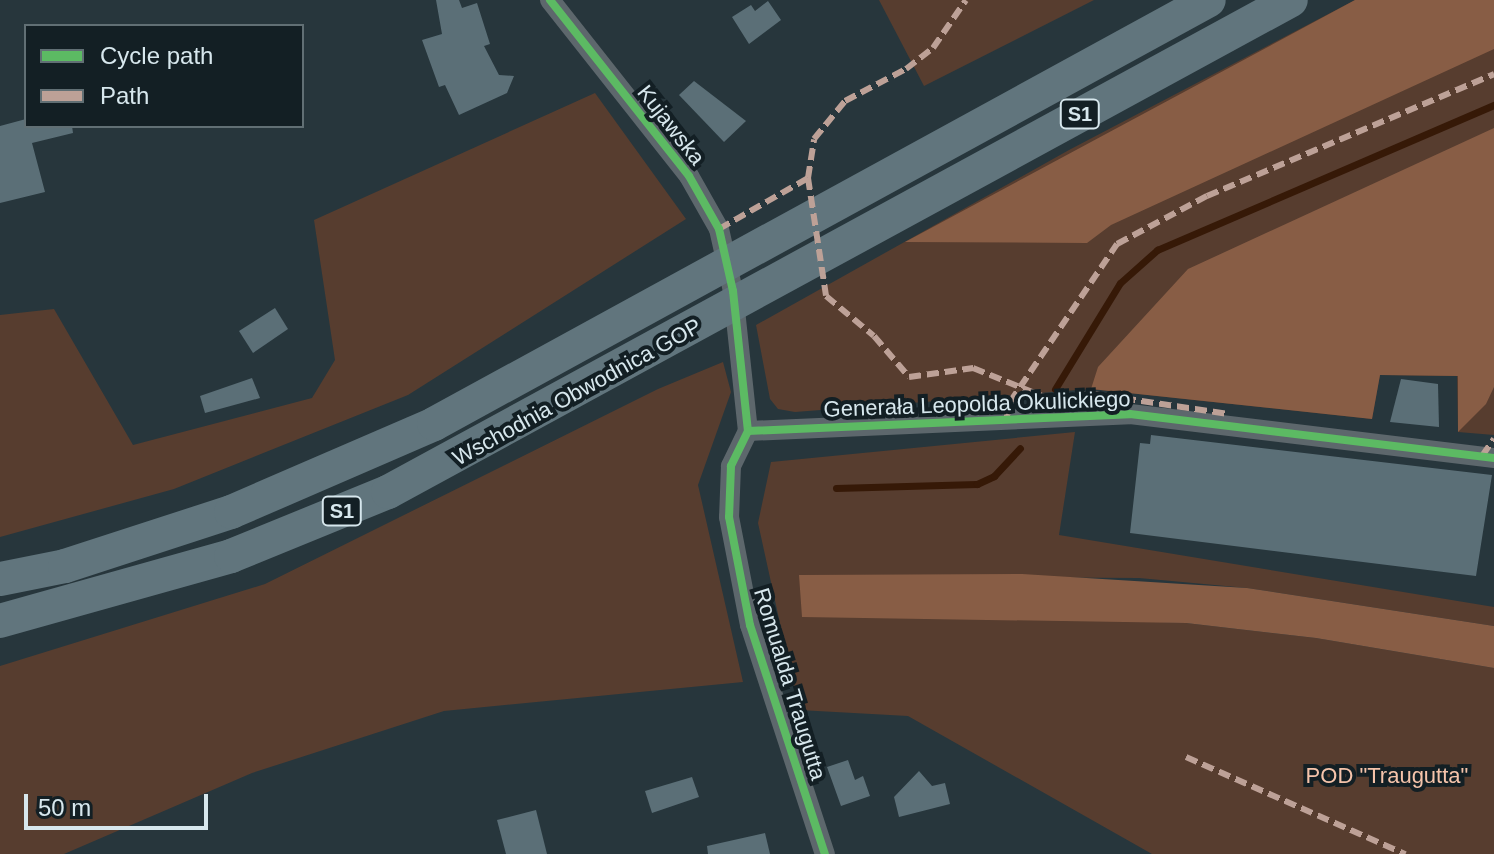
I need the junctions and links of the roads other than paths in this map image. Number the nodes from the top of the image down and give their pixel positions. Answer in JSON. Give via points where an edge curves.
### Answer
{"nodes":[{"id":1,"x":550,"y":0,"type":"edge"},
{"id":2,"x":1209,"y":0,"type":"edge"},
{"id":3,"x":1291,"y":0,"type":"edge"},
{"id":4,"x":748,"y":431,"type":"junction"},
{"id":5,"x":1494,"y":458,"type":"edge"},
{"id":6,"x":0,"y":579,"type":"edge"},
{"id":7,"x":0,"y":621,"type":"edge"},
{"id":8,"x":825,"y":854,"type":"edge"}],
"edges":[{"from":1,"to":4,"type":"street","name":"Kujawska","via":[[689,176],[719,229],[733,291]]},
{"from":2,"to":6,"type":"highway","name":"Wschodnia Obwodnica GOP","number":"S1","via":[[434,424],[310,482],[65,566]]},
{"from":3,"to":7,"type":"highway","name":"Wschodnia Obwodnica GOP","number":"S1","via":[[388,492],[231,556]]},
{"from":4,"to":5,"type":"street","name":"Generała Leopolda Okulickiego","via":[[1130,414]]},
{"from":4,"to":8,"type":"street","name":"Romualda Traugutta","via":[[731,466],[729,517],[750,625]]}]}
